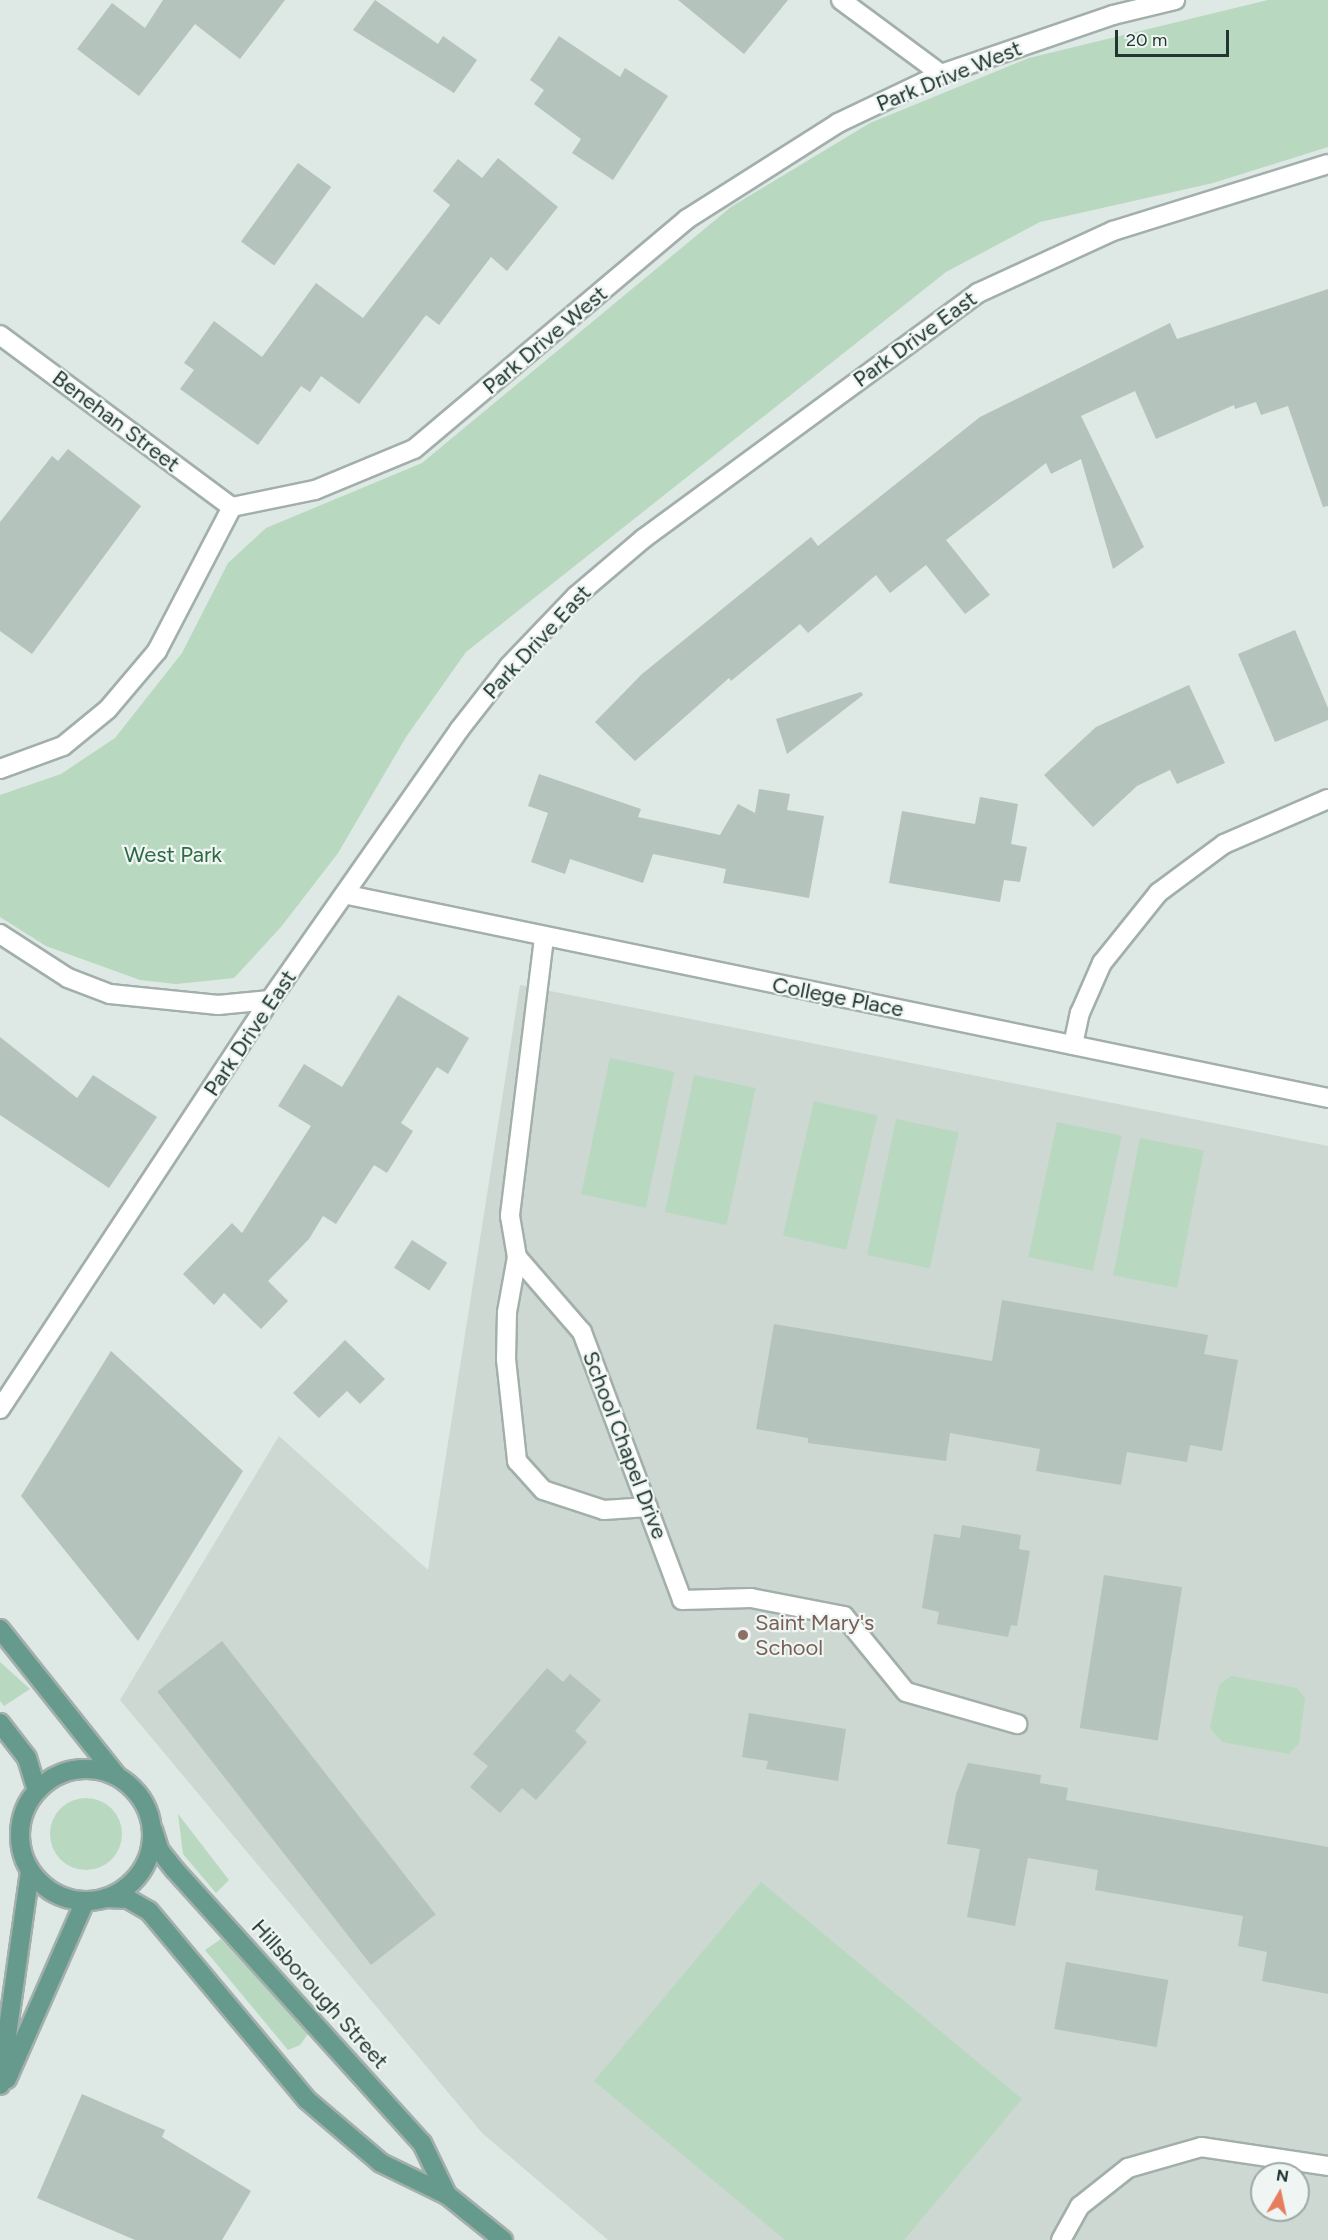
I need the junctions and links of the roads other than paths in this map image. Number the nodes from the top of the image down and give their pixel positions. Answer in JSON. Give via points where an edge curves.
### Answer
{"nodes":[{"id":1,"x":841,"y":0,"type":"edge"},
{"id":2,"x":1175,"y":0,"type":"edge"},
{"id":3,"x":941,"y":74,"type":"junction"},
{"id":4,"x":1328,"y":164,"type":"edge"},
{"id":5,"x":0,"y":335,"type":"edge"},
{"id":6,"x":232,"y":507,"type":"junction"},
{"id":7,"x":0,"y":769,"type":"edge"},
{"id":8,"x":1328,"y":799,"type":"edge"},
{"id":9,"x":348,"y":895,"type":"junction"},
{"id":10,"x":0,"y":934,"type":"edge"},
{"id":11,"x":544,"y":938,"type":"junction"},
{"id":12,"x":270,"y":1000,"type":"junction"},
{"id":13,"x":1073,"y":1045,"type":"junction"},
{"id":14,"x":1328,"y":1098,"type":"edge"},
{"id":15,"x":517,"y":1257,"type":"junction"},
{"id":16,"x":0,"y":1409,"type":"edge"},
{"id":17,"x":648,"y":1507,"type":"junction"},
{"id":18,"x":0,"y":1629,"type":"edge"},
{"id":19,"x":0,"y":1723,"type":"edge"},
{"id":20,"x":1017,"y":1724,"type":"dead end"},
{"id":21,"x":117,"y":1776,"type":"junction"},
{"id":22,"x":37,"y":1790,"type":"junction"},
{"id":23,"x":153,"y":1830,"type":"junction"},
{"id":24,"x":30,"y":1870,"type":"junction"},
{"id":25,"x":107,"y":1898,"type":"junction"},
{"id":26,"x":85,"y":1901,"type":"junction"},
{"id":27,"x":0,"y":2085,"type":"edge"},
{"id":28,"x":0,"y":2094,"type":"edge"},
{"id":29,"x":1328,"y":2166,"type":"edge"},
{"id":30,"x":447,"y":2195,"type":"junction"},
{"id":31,"x":503,"y":2240,"type":"edge"},
{"id":32,"x":1061,"y":2240,"type":"edge"}],
"edges":[{"from":1,"to":3,"type":"street"},
{"from":2,"to":3,"type":"street","name":"Park Drive West","via":[[1113,15]]},
{"from":3,"to":6,"type":"street","name":"Park Drive West","via":[[838,123],[687,219],[414,449],[315,490]]},
{"from":4,"to":9,"type":"street","name":"Park Drive East","via":[[1113,231],[978,293],[652,532],[576,596],[509,666],[459,730]]},
{"from":5,"to":6,"type":"street","name":"Benehan Street"},
{"from":6,"to":7,"type":"street","via":[[158,651],[108,709],[63,746]]},
{"from":8,"to":13,"type":"street","via":[[1224,844],[1158,893],[1102,963],[1080,1013]]},
{"from":9,"to":11,"type":"street","name":"College Place"},
{"from":9,"to":12,"type":"street","name":"Park Drive East"},
{"from":10,"to":12,"type":"street","via":[[68,978],[110,994],[218,1005]]},
{"from":11,"to":13,"type":"street","name":"College Place"},
{"from":11,"to":15,"type":"street","via":[[510,1216]]},
{"from":12,"to":16,"type":"street","name":"Park Drive East"},
{"from":13,"to":14,"type":"street","name":"College Place"},
{"from":15,"to":17,"type":"street","name":"School Chapel Drive","via":[[582,1332]]},
{"from":15,"to":17,"type":"street","via":[[507,1312],[506,1359],[517,1461],[543,1490],[604,1510]]},
{"from":17,"to":20,"type":"street","name":"School Chapel Drive","via":[[682,1600],[751,1598],[844,1617],[906,1692]]},
{"from":18,"to":21,"type":"main road"},
{"from":19,"to":22,"type":"main road","via":[[27,1758]]},
{"from":21,"to":22,"type":"main road","via":[[97,1769],[75,1770]]},
{"from":21,"to":23,"type":"main road","via":[[147,1808]]},
{"from":22,"to":24,"type":"main road","via":[[20,1822],[19,1841]]},
{"from":23,"to":25,"type":"main road","via":[[151,1852],[141,1872]]},
{"from":23,"to":30,"type":"main road","name":"Hillsborough Street","via":[[160,1851],[175,1870],[422,2143]]},
{"from":24,"to":26,"type":"main road","via":[[45,1887],[64,1898]]},
{"from":24,"to":27,"type":"main road"},
{"from":25,"to":26,"type":"main road"},
{"from":25,"to":30,"type":"main road","name":"Hillsborough Street","via":[[128,1899],[149,1911],[307,2100],[381,2163]]},
{"from":26,"to":28,"type":"main road"},
{"from":29,"to":32,"type":"street","via":[[1202,2147],[1128,2169],[1080,2206]]},
{"from":30,"to":31,"type":"main road","name":"Hillsborough Street"}]}
